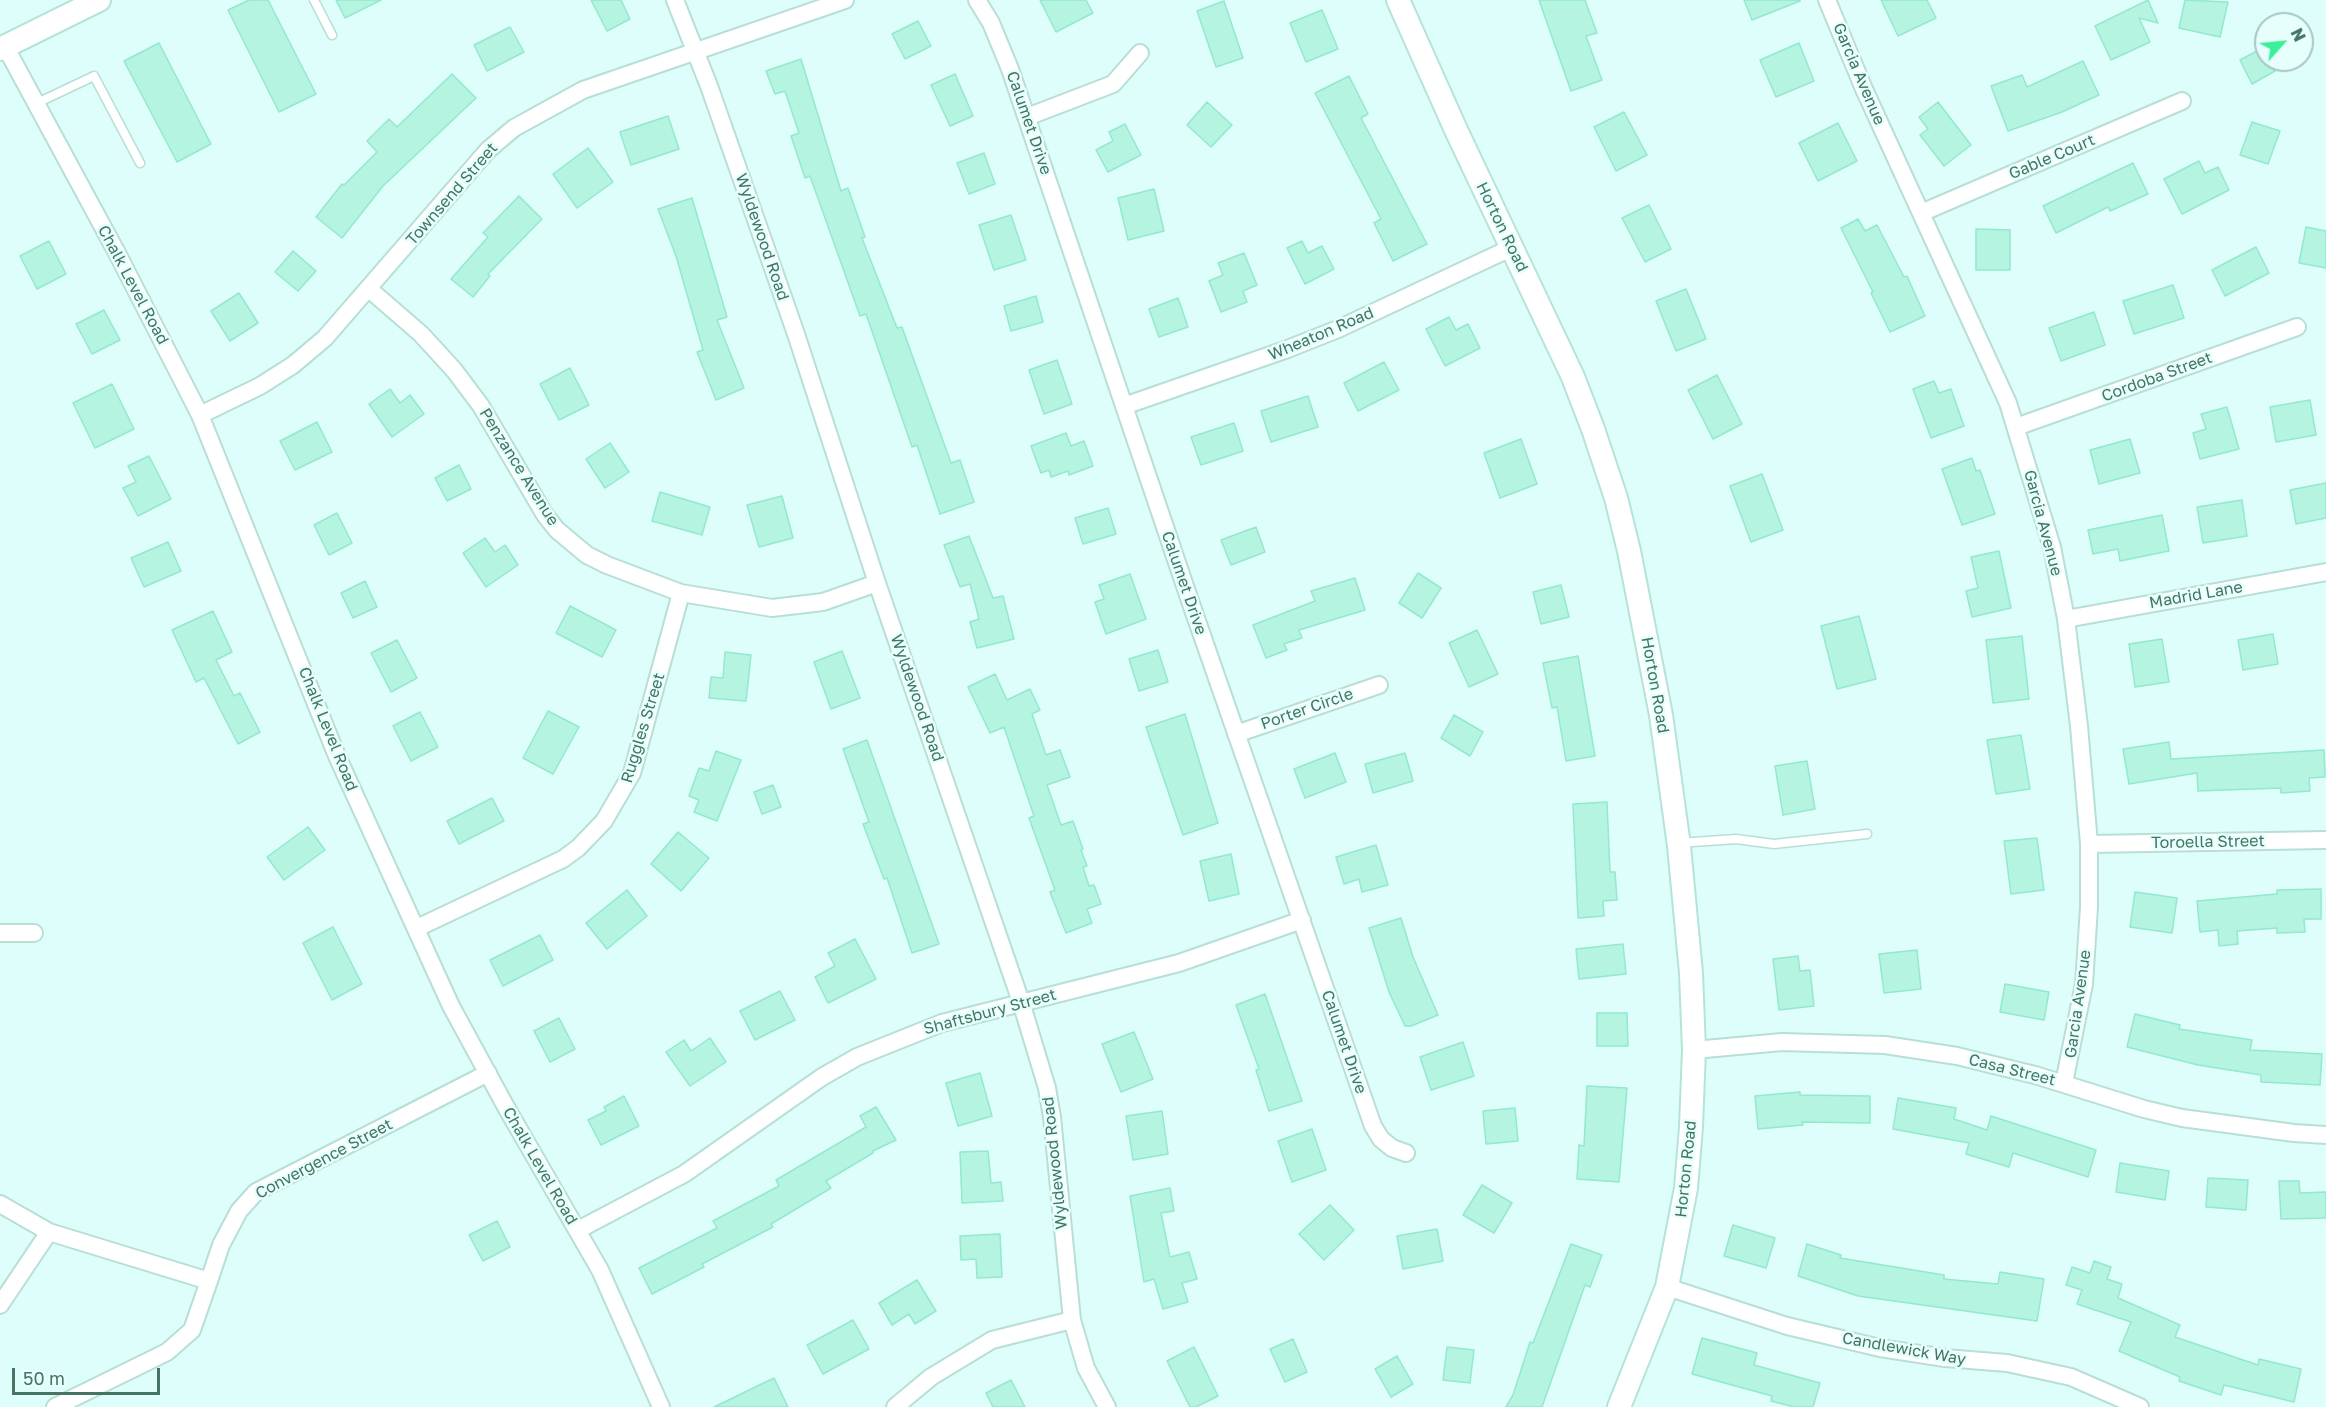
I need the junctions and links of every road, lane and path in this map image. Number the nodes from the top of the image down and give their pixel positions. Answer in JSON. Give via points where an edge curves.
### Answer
{"nodes":[{"id":1,"x":99,"y":0,"type":"edge"},
{"id":2,"x":314,"y":0,"type":"edge"},
{"id":3,"x":675,"y":0,"type":"edge"},
{"id":4,"x":845,"y":0,"type":"edge"},
{"id":5,"x":978,"y":0,"type":"edge"},
{"id":6,"x":1398,"y":0,"type":"edge"},
{"id":7,"x":1827,"y":0,"type":"edge"},
{"id":8,"x":332,"y":35,"type":"dead end"},
{"id":9,"x":3,"y":48,"type":"edge"},
{"id":10,"x":696,"y":51,"type":"junction"},
{"id":11,"x":1140,"y":53,"type":"dead end"},
{"id":12,"x":2182,"y":101,"type":"dead end"},
{"id":13,"x":35,"y":105,"type":"junction"},
{"id":14,"x":1027,"y":117,"type":"junction"},
{"id":15,"x":140,"y":163,"type":"dead end"},
{"id":16,"x":1921,"y":213,"type":"junction"},
{"id":17,"x":1513,"y":247,"type":"junction"},
{"id":18,"x":369,"y":289,"type":"junction"},
{"id":19,"x":2298,"y":327,"type":"dead end"},
{"id":20,"x":1124,"y":406,"type":"junction"},
{"id":21,"x":200,"y":415,"type":"junction"},
{"id":22,"x":2016,"y":426,"type":"junction"},
{"id":23,"x":2326,"y":572,"type":"edge"},
{"id":24,"x":877,"y":583,"type":"junction"},
{"id":25,"x":681,"y":592,"type":"junction"},
{"id":26,"x":2066,"y":619,"type":"junction"},
{"id":27,"x":1379,"y":685,"type":"dead end"},
{"id":28,"x":1236,"y":734,"type":"junction"},
{"id":29,"x":1866,"y":834,"type":"dead end"},
{"id":30,"x":2326,"y":840,"type":"edge"},
{"id":31,"x":1679,"y":843,"type":"junction"},
{"id":32,"x":2089,"y":844,"type":"junction"},
{"id":33,"x":1302,"y":920,"type":"junction"},
{"id":34,"x":417,"y":928,"type":"junction"},
{"id":35,"x":0,"y":933,"type":"edge"},
{"id":36,"x":34,"y":933,"type":"dead end"},
{"id":37,"x":1021,"y":1002,"type":"junction"},
{"id":38,"x":1694,"y":1050,"type":"junction"},
{"id":39,"x":488,"y":1073,"type":"junction"},
{"id":40,"x":2064,"y":1083,"type":"junction"},
{"id":41,"x":2326,"y":1134,"type":"edge"},
{"id":42,"x":1406,"y":1153,"type":"dead end"},
{"id":43,"x":0,"y":1204,"type":"edge"},
{"id":44,"x":578,"y":1230,"type":"junction"},
{"id":45,"x":49,"y":1232,"type":"junction"},
{"id":46,"x":210,"y":1281,"type":"junction"},
{"id":47,"x":1667,"y":1287,"type":"junction"},
{"id":48,"x":0,"y":1305,"type":"edge"},
{"id":49,"x":1072,"y":1320,"type":"junction"},
{"id":50,"x":55,"y":1407,"type":"edge"},
{"id":51,"x":661,"y":1407,"type":"edge"},
{"id":52,"x":895,"y":1407,"type":"edge"},
{"id":53,"x":1107,"y":1407,"type":"edge"},
{"id":54,"x":1619,"y":1407,"type":"edge"},
{"id":55,"x":2140,"y":1407,"type":"edge"}],
"edges":[{"from":1,"to":9,"type":"street"},
{"from":2,"to":8,"type":"lane"},
{"from":3,"to":10,"type":"street","name":"Wyldewood Road"},
{"from":4,"to":10,"type":"street","name":"Townsend Street"},
{"from":5,"to":14,"type":"street","name":"Calumet Drive","via":[[1006,59]]},
{"from":6,"to":17,"type":"street","name":"Horton Road"},
{"from":7,"to":16,"type":"street","name":"Garcia Avenue"},
{"from":9,"to":13,"type":"street","name":"Chalk Level Road"},
{"from":10,"to":18,"type":"street","name":"Townsend Street","via":[[583,90],[514,128],[488,150]]},
{"from":10,"to":24,"type":"street","name":"Wyldewood Road","via":[[796,334]]},
{"from":11,"to":14,"type":"street","via":[[1113,84]]},
{"from":12,"to":16,"type":"street","name":"Gable Court"},
{"from":13,"to":15,"type":"lane","via":[[94,76]]},
{"from":13,"to":21,"type":"street","name":"Chalk Level Road"},
{"from":14,"to":20,"type":"street","name":"Calumet Drive"},
{"from":16,"to":22,"type":"street","name":"Garcia Avenue"},
{"from":17,"to":20,"type":"street","name":"Wheaton Road","via":[[1338,329]]},
{"from":17,"to":31,"type":"street","name":"Horton Road","via":[[1573,376],[1616,498],[1645,625]]},
{"from":18,"to":21,"type":"street","name":"Townsend Street","via":[[326,338],[293,365]]},
{"from":18,"to":25,"type":"street","name":"Penzance Avenue","via":[[421,334],[454,370],[481,406],[557,530],[606,566]]},
{"from":19,"to":22,"type":"street","name":"Cordoba Street"},
{"from":20,"to":28,"type":"street","name":"Calumet Drive"},
{"from":21,"to":34,"type":"street","name":"Chalk Level Road","via":[[337,756]]},
{"from":22,"to":26,"type":"street","name":"Garcia Avenue","via":[[2052,548]]},
{"from":23,"to":26,"type":"street","name":"Madrid Lane"},
{"from":24,"to":25,"type":"street","name":"Penzance Avenue","via":[[823,602],[772,608]]},
{"from":24,"to":37,"type":"street","name":"Wyldewood Road"},
{"from":25,"to":34,"type":"street","name":"Ruggles Street","via":[[632,773],[604,821],[563,859]]},
{"from":26,"to":32,"type":"street","name":"Garcia Avenue"},
{"from":27,"to":28,"type":"street","name":"Porter Circle"},
{"from":28,"to":33,"type":"street","name":"Calumet Drive"},
{"from":29,"to":31,"type":"lane","via":[[1774,844],[1736,839]]},
{"from":30,"to":32,"type":"street","name":"Toroella Street"},
{"from":31,"to":38,"type":"street","name":"Horton Road"},
{"from":32,"to":40,"type":"street","name":"Garcia Avenue","via":[[2084,984]]},
{"from":33,"to":37,"type":"street","name":"Shaftsbury Street","via":[[1179,963]]},
{"from":33,"to":42,"type":"street","name":"Calumet Drive","via":[[1373,1126],[1381,1139]]},
{"from":34,"to":39,"type":"street","name":"Chalk Level Road"},
{"from":35,"to":36,"type":"street"},
{"from":37,"to":44,"type":"street","name":"Shaftsbury Street","via":[[942,1023],[857,1057],[822,1077],[684,1174]]},
{"from":37,"to":49,"type":"street","name":"Wyldewood Road","via":[[1052,1117]]},
{"from":38,"to":40,"type":"street","name":"Casa Street","via":[[1782,1042],[1885,1045],[1957,1056]]},
{"from":38,"to":47,"type":"street","name":"Horton Road","via":[[1686,1188]]},
{"from":39,"to":44,"type":"street","name":"Chalk Level Road"},
{"from":39,"to":46,"type":"street","name":"Convergence Street","via":[[256,1192],[239,1211],[221,1245]]},
{"from":40,"to":41,"type":"street","name":"Casa Street","via":[[2182,1118]]},
{"from":43,"to":45,"type":"street"},
{"from":44,"to":51,"type":"street","name":"Chalk Level Road"},
{"from":45,"to":46,"type":"street"},
{"from":45,"to":48,"type":"street"},
{"from":46,"to":50,"type":"street","name":"Convergence Street","via":[[192,1330],[166,1352]]},
{"from":47,"to":54,"type":"street","name":"Horton Road"},
{"from":47,"to":55,"type":"street","name":"Candlewick Way","via":[[1787,1326],[1880,1348],[2007,1364],[2071,1377]]},
{"from":49,"to":52,"type":"street","via":[[992,1340],[931,1377]]},
{"from":49,"to":53,"type":"street","name":"Wyldewood Road","via":[[1086,1368]]}]}
